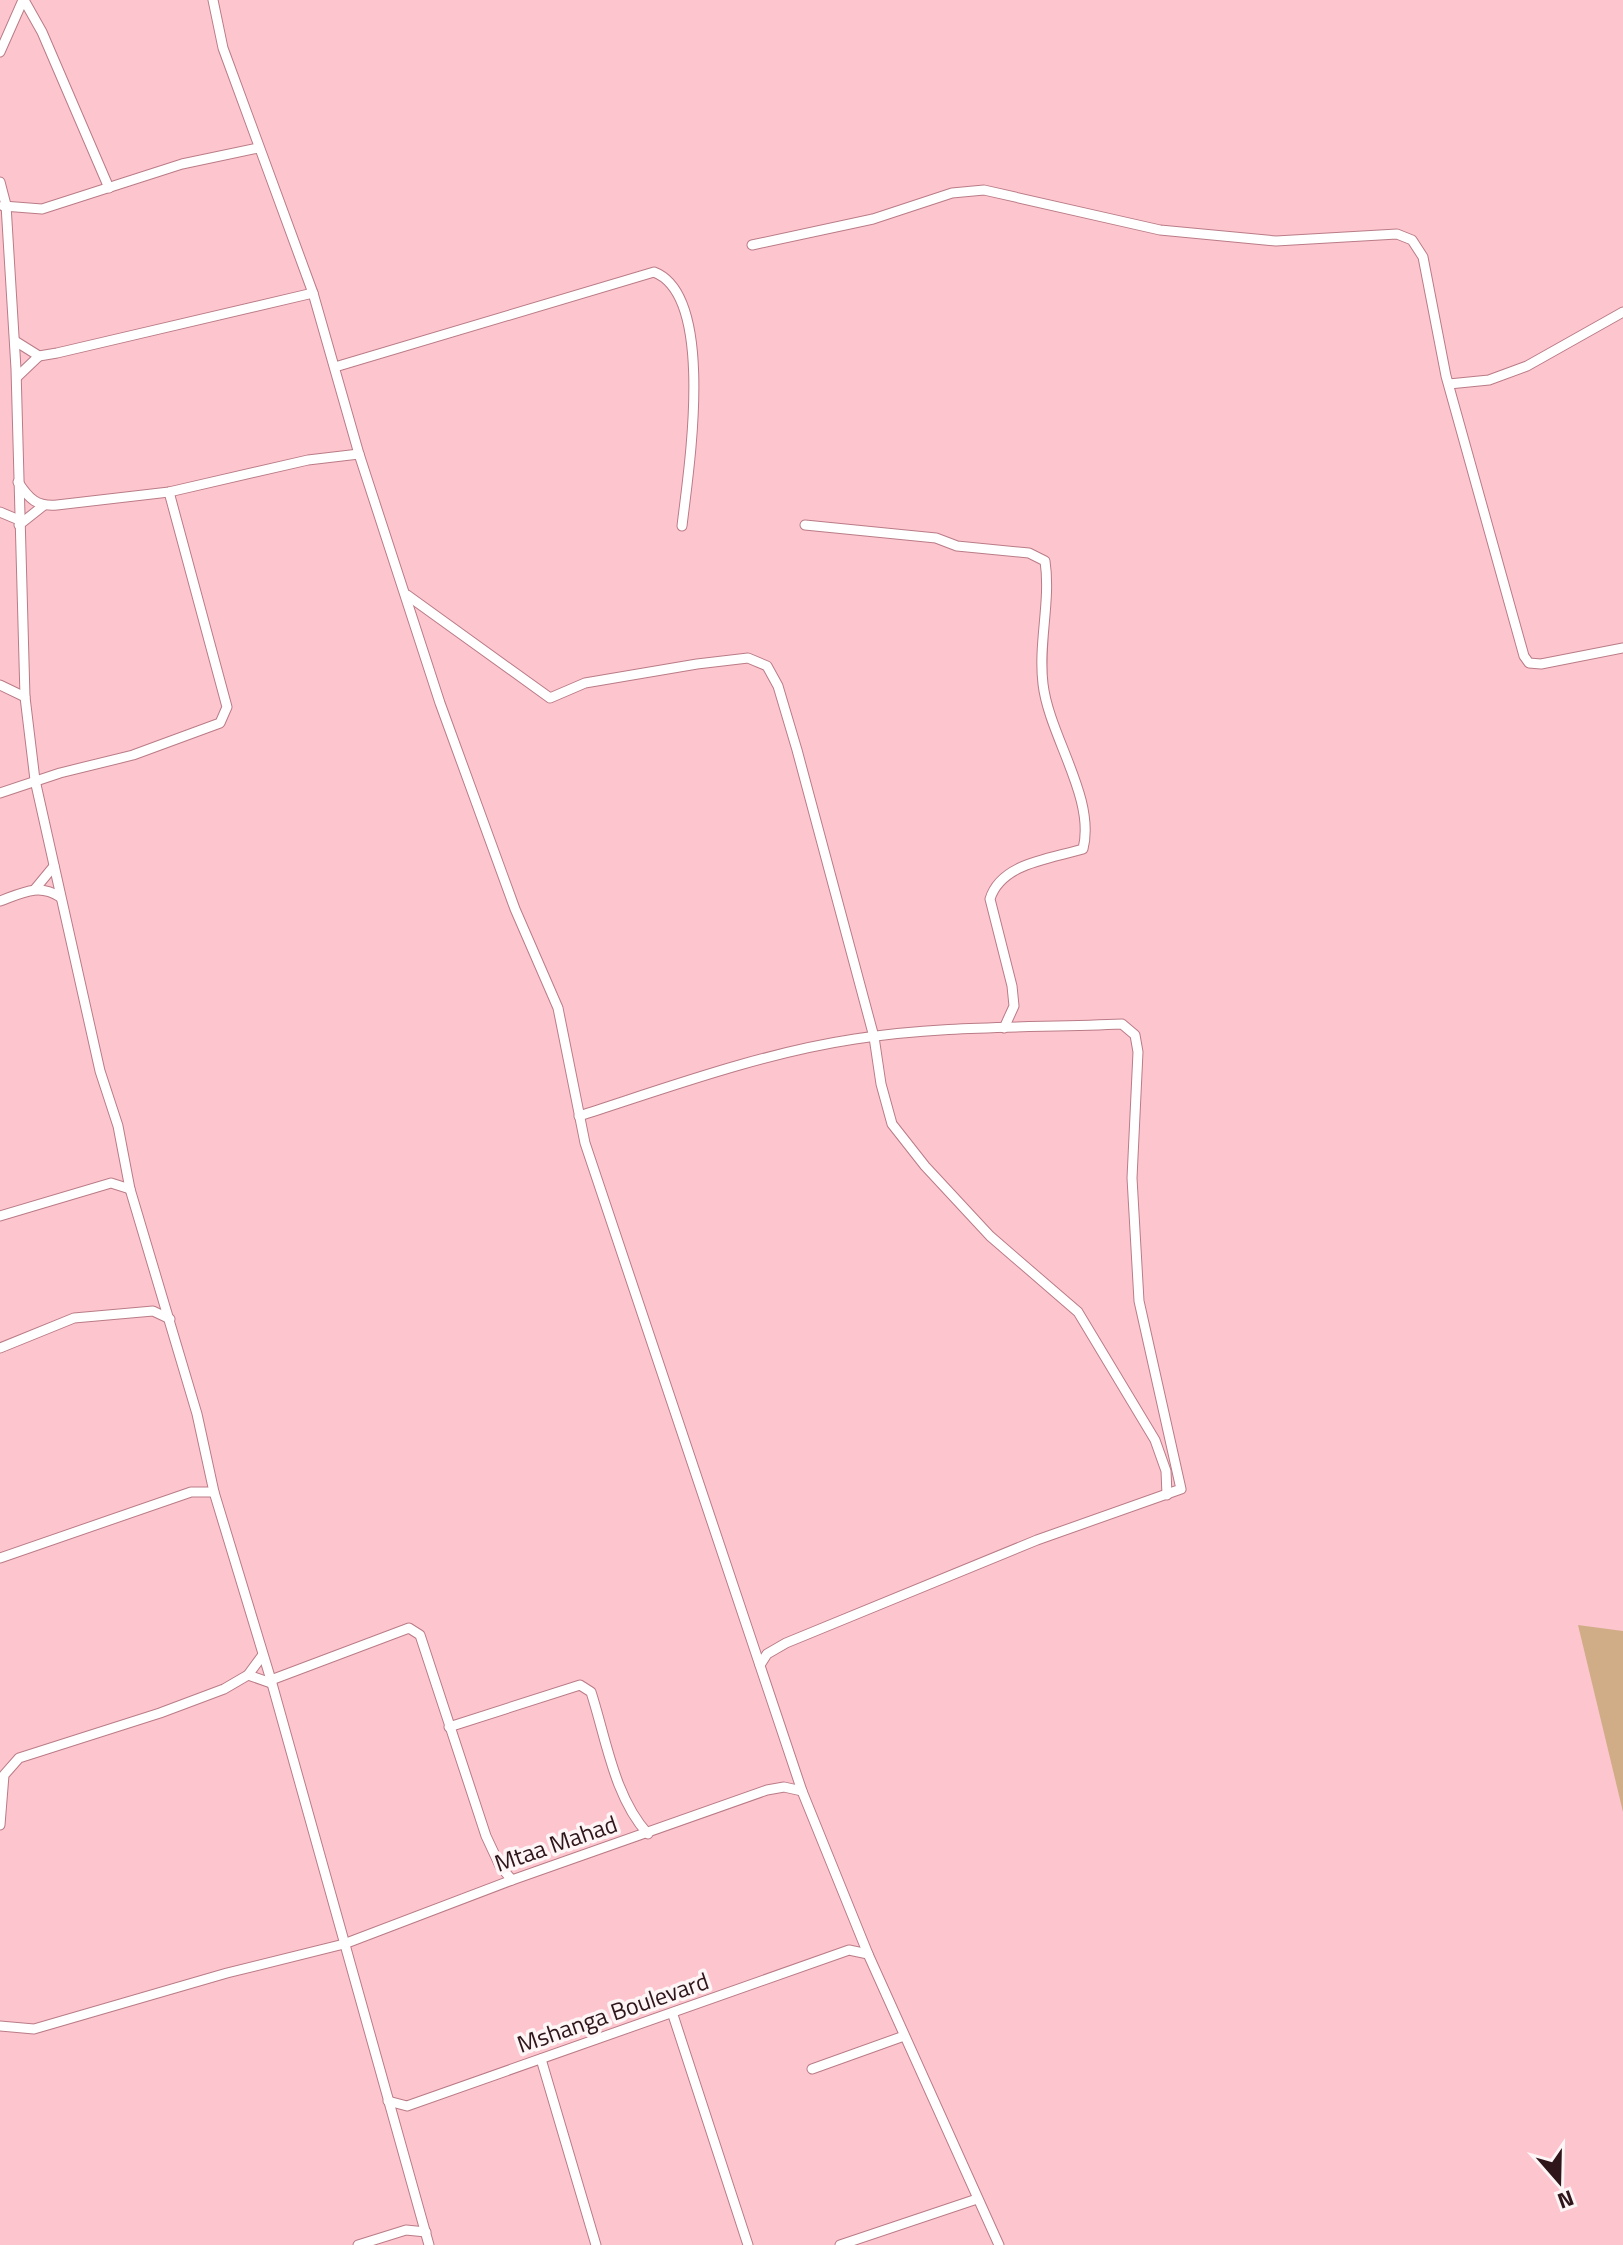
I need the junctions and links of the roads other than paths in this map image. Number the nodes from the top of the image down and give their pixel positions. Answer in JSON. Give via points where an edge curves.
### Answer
{"nodes":[{"id":1,"x":23,"y":0,"type":"edge"},
{"id":2,"x":213,"y":0,"type":"edge"},
{"id":3,"x":0,"y":52,"type":"edge"},
{"id":4,"x":258,"y":148,"type":"junction"},
{"id":5,"x":0,"y":182,"type":"edge"},
{"id":6,"x":109,"y":188,"type":"junction"},
{"id":7,"x":3,"y":206,"type":"edge"},
{"id":8,"x":752,"y":245,"type":"dead end"},
{"id":9,"x":313,"y":293,"type":"junction"},
{"id":10,"x":1623,"y":312,"type":"edge"},
{"id":11,"x":15,"y":341,"type":"junction"},
{"id":12,"x":39,"y":356,"type":"junction"},
{"id":13,"x":335,"y":367,"type":"junction"},
{"id":14,"x":17,"y":377,"type":"junction"},
{"id":15,"x":1449,"y":384,"type":"junction"},
{"id":16,"x":354,"y":438,"type":"junction"},
{"id":17,"x":359,"y":454,"type":"junction"},
{"id":18,"x":337,"y":457,"type":"junction"},
{"id":19,"x":17,"y":480,"type":"junction"},
{"id":20,"x":169,"y":492,"type":"junction"},
{"id":21,"x":43,"y":506,"type":"junction"},
{"id":22,"x":0,"y":512,"type":"edge"},
{"id":23,"x":19,"y":523,"type":"junction"},
{"id":24,"x":805,"y":525,"type":"dead end"},
{"id":25,"x":682,"y":526,"type":"dead end"},
{"id":26,"x":407,"y":595,"type":"junction"},
{"id":27,"x":1623,"y":648,"type":"edge"},
{"id":28,"x":0,"y":685,"type":"edge"},
{"id":29,"x":25,"y":697,"type":"junction"},
{"id":30,"x":35,"y":780,"type":"junction"},
{"id":31,"x":0,"y":793,"type":"edge"},
{"id":32,"x":54,"y":866,"type":"junction"},
{"id":33,"x":35,"y":889,"type":"junction"},
{"id":34,"x":60,"y":897,"type":"junction"},
{"id":35,"x":0,"y":901,"type":"edge"},
{"id":36,"x":1014,"y":1006,"type":"junction"},
{"id":37,"x":1004,"y":1028,"type":"junction"},
{"id":38,"x":1030,"y":1028,"type":"junction"},
{"id":39,"x":891,"y":1035,"type":"junction"},
{"id":40,"x":874,"y":1037,"type":"junction"},
{"id":41,"x":876,"y":1053,"type":"junction"},
{"id":42,"x":579,"y":1116,"type":"junction"},
{"id":43,"x":130,"y":1189,"type":"junction"},
{"id":44,"x":0,"y":1216,"type":"edge"},
{"id":45,"x":165,"y":1300,"type":"junction"},
{"id":46,"x":153,"y":1311,"type":"junction"},
{"id":47,"x":170,"y":1319,"type":"junction"},
{"id":48,"x":0,"y":1348,"type":"edge"},
{"id":49,"x":211,"y":1473,"type":"junction"},
{"id":50,"x":198,"y":1491,"type":"junction"},
{"id":51,"x":214,"y":1492,"type":"junction"},
{"id":52,"x":1167,"y":1495,"type":"junction"},
{"id":53,"x":0,"y":1558,"type":"edge"},
{"id":54,"x":262,"y":1656,"type":"junction"},
{"id":55,"x":760,"y":1665,"type":"junction"},
{"id":56,"x":248,"y":1675,"type":"junction"},
{"id":57,"x":271,"y":1682,"type":"junction"},
{"id":58,"x":449,"y":1727,"type":"junction"},
{"id":59,"x":794,"y":1766,"type":"junction"},
{"id":60,"x":784,"y":1787,"type":"junction"},
{"id":61,"x":802,"y":1791,"type":"junction"},
{"id":62,"x":0,"y":1825,"type":"edge"},
{"id":63,"x":648,"y":1834,"type":"junction"},
{"id":64,"x":512,"y":1880,"type":"junction"},
{"id":65,"x":857,"y":1926,"type":"junction"},
{"id":66,"x":344,"y":1944,"type":"junction"},
{"id":67,"x":849,"y":1950,"type":"junction"},
{"id":68,"x":868,"y":1954,"type":"junction"},
{"id":69,"x":673,"y":2015,"type":"junction"},
{"id":70,"x":0,"y":2026,"type":"edge"},
{"id":71,"x":904,"y":2036,"type":"junction"},
{"id":72,"x":541,"y":2059,"type":"junction"},
{"id":73,"x":812,"y":2069,"type":"dead end"},
{"id":74,"x":388,"y":2101,"type":"junction"},
{"id":75,"x":407,"y":2106,"type":"junction"},
{"id":76,"x":395,"y":2125,"type":"junction"},
{"id":77,"x":977,"y":2199,"type":"junction"},
{"id":78,"x":426,"y":2232,"type":"junction"},
{"id":79,"x":358,"y":2245,"type":"edge"},
{"id":80,"x":429,"y":2245,"type":"edge"},
{"id":81,"x":596,"y":2245,"type":"edge"},
{"id":82,"x":748,"y":2245,"type":"edge"},
{"id":83,"x":840,"y":2245,"type":"edge"},
{"id":84,"x":999,"y":2245,"type":"edge"}],
"edges":[{"from":1,"to":3,"type":"street"},
{"from":1,"to":6,"type":"street"},
{"from":2,"to":4,"type":"street","via":[[223,48]]},
{"from":4,"to":6,"type":"street","via":[[182,164]]},
{"from":4,"to":9,"type":"street"},
{"from":5,"to":7,"type":"street"},
{"from":6,"to":7,"type":"street","via":[[42,209]]},
{"from":7,"to":11,"type":"street"},
{"from":8,"to":15,"type":"street","via":[[873,219],[939,196],[984,190],[1160,230],[1276,241],[1397,234],[1412,240],[1423,257]]},
{"from":9,"to":12,"type":"street","via":[[106,345]]},
{"from":9,"to":13,"type":"street"},
{"from":10,"to":15,"type":"street","via":[[1527,366],[1489,380]]},
{"from":11,"to":12,"type":"street"},
{"from":11,"to":14,"type":"street"},
{"from":12,"to":14,"type":"street"},
{"from":13,"to":16,"type":"street"},
{"from":13,"to":25,"type":"street","via":[[659,273],[682,304],[693,370]]},
{"from":14,"to":19,"type":"street"},
{"from":15,"to":27,"type":"street","via":[[1529,663]]},
{"from":16,"to":17,"type":"street"},
{"from":16,"to":18,"type":"street"},
{"from":17,"to":18,"type":"street"},
{"from":17,"to":26,"type":"street"},
{"from":18,"to":20,"type":"street"},
{"from":19,"to":21,"type":"street","via":[[28,497]]},
{"from":19,"to":23,"type":"street"},
{"from":20,"to":21,"type":"street"},
{"from":20,"to":30,"type":"street","via":[[225,714],[215,727]]},
{"from":21,"to":23,"type":"street"},
{"from":22,"to":23,"type":"street"},
{"from":23,"to":29,"type":"street"},
{"from":24,"to":36,"type":"street","via":[[936,538],[957,546],[1029,553],[1045,561],[1043,683],[1086,835],[1083,849],[1010,871],[993,888],[990,899]]},
{"from":26,"to":40,"type":"street","via":[[550,698],[585,683],[697,664],[748,658],[767,666],[797,750]]},
{"from":26,"to":42,"type":"street","via":[[515,909],[558,1008]]},
{"from":28,"to":29,"type":"street"},
{"from":29,"to":30,"type":"street"},
{"from":30,"to":31,"type":"street"},
{"from":30,"to":32,"type":"street"},
{"from":32,"to":33,"type":"street"},
{"from":32,"to":34,"type":"street"},
{"from":33,"to":34,"type":"street"},
{"from":33,"to":35,"type":"street"},
{"from":34,"to":43,"type":"street"},
{"from":36,"to":37,"type":"street"},
{"from":36,"to":38,"type":"street"},
{"from":37,"to":38,"type":"street"},
{"from":37,"to":39,"type":"street"},
{"from":38,"to":52,"type":"street","via":[[1122,1024],[1137,1042],[1134,1235],[1139,1301],[1181,1489]]},
{"from":39,"to":40,"type":"street"},
{"from":39,"to":41,"type":"street"},
{"from":40,"to":41,"type":"street"},
{"from":40,"to":42,"type":"street","via":[[709,1076]]},
{"from":41,"to":52,"type":"street","via":[[892,1124],[900,1136],[990,1236],[1078,1312],[1155,1440],[1166,1471]]},
{"from":42,"to":55,"type":"street"},
{"from":43,"to":44,"type":"street","via":[[111,1183]]},
{"from":43,"to":45,"type":"street"},
{"from":45,"to":46,"type":"street"},
{"from":45,"to":47,"type":"street"},
{"from":46,"to":47,"type":"street"},
{"from":46,"to":48,"type":"street","via":[[74,1318]]},
{"from":47,"to":49,"type":"street"},
{"from":49,"to":50,"type":"street"},
{"from":49,"to":51,"type":"street"},
{"from":50,"to":51,"type":"street"},
{"from":50,"to":53,"type":"street"},
{"from":51,"to":54,"type":"street"},
{"from":52,"to":55,"type":"street","via":[[1037,1540],[786,1643]]},
{"from":54,"to":56,"type":"street"},
{"from":54,"to":57,"type":"street"},
{"from":55,"to":59,"type":"street"},
{"from":56,"to":57,"type":"street"},
{"from":56,"to":62,"type":"street","via":[[160,1713],[19,1758],[4,1775]]},
{"from":57,"to":58,"type":"street","via":[[409,1628],[420,1635]]},
{"from":57,"to":66,"type":"street"},
{"from":58,"to":63,"type":"street","via":[[580,1685],[591,1692],[625,1798]]},
{"from":58,"to":64,"type":"street","via":[[486,1836]]},
{"from":59,"to":60,"type":"street"},
{"from":59,"to":61,"type":"street"},
{"from":60,"to":61,"type":"street"},
{"from":60,"to":63,"type":"street","name":"Mtaa Mahad"},
{"from":61,"to":65,"type":"street"},
{"from":63,"to":64,"type":"street","name":"Mtaa Mahad"},
{"from":64,"to":66,"type":"street","name":"Mtaa Mahad"},
{"from":65,"to":67,"type":"street"},
{"from":65,"to":68,"type":"street"},
{"from":66,"to":70,"type":"street","name":"Mtaa Mahad","via":[[34,2029]]},
{"from":66,"to":74,"type":"street"},
{"from":67,"to":68,"type":"street"},
{"from":67,"to":69,"type":"street","name":"Mshanga Boulevard"},
{"from":68,"to":71,"type":"street"},
{"from":69,"to":72,"type":"street","name":"Mshanga Boulevard"},
{"from":69,"to":82,"type":"street"},
{"from":71,"to":73,"type":"street"},
{"from":71,"to":77,"type":"street"},
{"from":72,"to":75,"type":"street","name":"Mshanga Boulevard"},
{"from":72,"to":81,"type":"street"},
{"from":74,"to":75,"type":"street"},
{"from":74,"to":76,"type":"street"},
{"from":75,"to":76,"type":"street"},
{"from":76,"to":78,"type":"street"},
{"from":77,"to":83,"type":"street"},
{"from":77,"to":84,"type":"street"},
{"from":78,"to":79,"type":"street","via":[[406,2230]]},
{"from":78,"to":80,"type":"street"}]}
